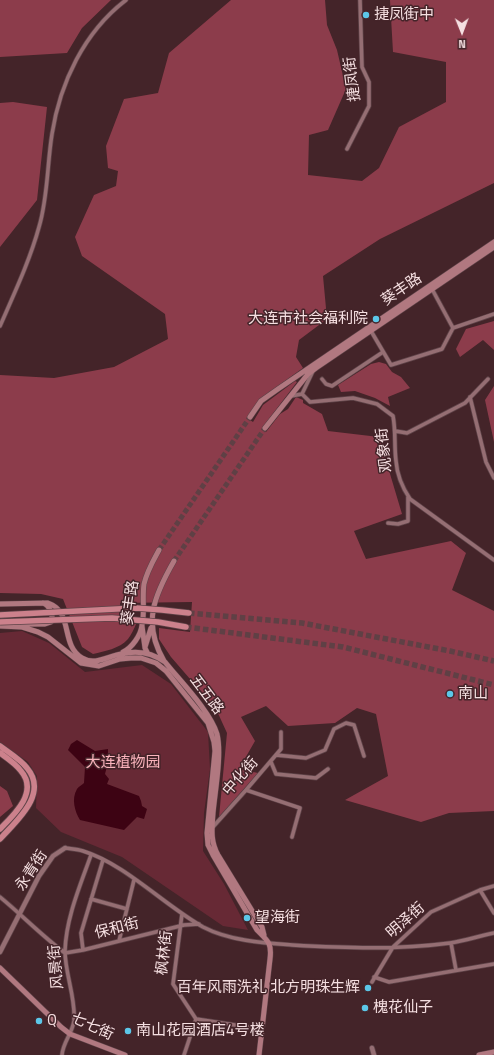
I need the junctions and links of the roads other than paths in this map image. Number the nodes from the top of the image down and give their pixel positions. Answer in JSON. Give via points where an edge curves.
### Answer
{"nodes":[{"id":1,"x":126,"y":0,"type":"edge"},
{"id":2,"x":360,"y":0,"type":"edge"},
{"id":3,"x":347,"y":149,"type":"dead end"},
{"id":4,"x":494,"y":242,"type":"edge"},
{"id":5,"x":494,"y":247,"type":"edge"},
{"id":6,"x":432,"y":289,"type":"junction"},
{"id":7,"x":494,"y":314,"type":"edge"},
{"id":8,"x":0,"y":326,"type":"edge"},
{"id":9,"x":453,"y":328,"type":"junction"},
{"id":10,"x":371,"y":331,"type":"junction"},
{"id":11,"x":383,"y":352,"type":"junction"},
{"id":12,"x":314,"y":369,"type":"junction"},
{"id":13,"x":322,"y":379,"type":"dead end"},
{"id":14,"x":488,"y":379,"type":"dead end"},
{"id":15,"x":302,"y":394,"type":"junction"},
{"id":16,"x":291,"y":396,"type":"junction"},
{"id":17,"x":470,"y":397,"type":"junction"},
{"id":18,"x":250,"y":417,"type":"tunnel mouth"},
{"id":19,"x":265,"y":428,"type":"tunnel mouth"},
{"id":20,"x":395,"y":431,"type":"junction"},
{"id":21,"x":494,"y":478,"type":"edge"},
{"id":22,"x":408,"y":496,"type":"junction"},
{"id":23,"x":388,"y":523,"type":"dead end"},
{"id":24,"x":159,"y":550,"type":"tunnel mouth"},
{"id":25,"x":494,"y":560,"type":"edge"},
{"id":26,"x":174,"y":561,"type":"tunnel mouth"},
{"id":27,"x":42,"y":603,"type":"junction"},
{"id":28,"x":0,"y":604,"type":"edge"},
{"id":29,"x":189,"y":614,"type":"tunnel mouth"},
{"id":30,"x":0,"y":615,"type":"edge"},
{"id":31,"x":1,"y":625,"type":"edge"},
{"id":32,"x":142,"y":625,"type":"junction"},
{"id":33,"x":152,"y":627,"type":"junction"},
{"id":34,"x":186,"y":627,"type":"tunnel mouth"},
{"id":35,"x":143,"y":634,"type":"junction"},
{"id":36,"x":150,"y":634,"type":"junction"},
{"id":37,"x":146,"y":650,"type":"junction"},
{"id":38,"x":139,"y":652,"type":"junction"},
{"id":39,"x":120,"y":654,"type":"junction"},
{"id":40,"x":131,"y":658,"type":"junction"},
{"id":41,"x":165,"y":662,"type":"junction"},
{"id":42,"x":156,"y":663,"type":"junction"},
{"id":43,"x":281,"y":732,"type":"dead end"},
{"id":44,"x":0,"y":746,"type":"edge"},
{"id":45,"x":0,"y":753,"type":"edge"},
{"id":46,"x":276,"y":756,"type":"junction"},
{"id":47,"x":364,"y":756,"type":"dead end"},
{"id":48,"x":271,"y":762,"type":"junction"},
{"id":49,"x":328,"y":769,"type":"dead end"},
{"id":50,"x":246,"y":790,"type":"junction"},
{"id":51,"x":212,"y":827,"type":"junction"},
{"id":52,"x":0,"y":829,"type":"edge"},
{"id":53,"x":207,"y":833,"type":"junction"},
{"id":54,"x":292,"y":837,"type":"dead end"},
{"id":55,"x":0,"y":839,"type":"edge"},
{"id":56,"x":65,"y":848,"type":"joint"},
{"id":57,"x":91,"y":855,"type":"junction"},
{"id":58,"x":103,"y":860,"type":"junction"},
{"id":59,"x":134,"y":880,"type":"junction"},
{"id":60,"x":494,"y":886,"type":"edge"},
{"id":61,"x":480,"y":890,"type":"junction"},
{"id":62,"x":0,"y":896,"type":"edge"},
{"id":63,"x":91,"y":899,"type":"junction"},
{"id":64,"x":127,"y":910,"type":"junction"},
{"id":65,"x":20,"y":913,"type":"junction"},
{"id":66,"x":494,"y":913,"type":"edge"},
{"id":67,"x":182,"y":914,"type":"junction"},
{"id":68,"x":199,"y":924,"type":"junction"},
{"id":69,"x":181,"y":926,"type":"junction"},
{"id":70,"x":494,"y":933,"type":"edge"},
{"id":71,"x":264,"y":935,"type":"junction"},
{"id":72,"x":119,"y":941,"type":"junction"},
{"id":73,"x":450,"y":942,"type":"junction"},
{"id":74,"x":269,"y":943,"type":"junction"},
{"id":75,"x":394,"y":946,"type":"junction"},
{"id":76,"x":83,"y":950,"type":"junction"},
{"id":77,"x":0,"y":952,"type":"edge"},
{"id":78,"x":65,"y":953,"type":"junction"},
{"id":79,"x":494,"y":964,"type":"edge"},
{"id":80,"x":0,"y":968,"type":"edge"},
{"id":81,"x":456,"y":970,"type":"junction"},
{"id":82,"x":374,"y":977,"type":"junction"},
{"id":83,"x":372,"y":982,"type":"dead end"},
{"id":84,"x":196,"y":1019,"type":"junction"},
{"id":85,"x":261,"y":1029,"type":"junction"},
{"id":86,"x":70,"y":1034,"type":"junction"},
{"id":87,"x":372,"y":1048,"type":"dead end"},
{"id":88,"x":493,"y":1053,"type":"edge"},
{"id":89,"x":62,"y":1055,"type":"edge"},
{"id":90,"x":125,"y":1055,"type":"edge"},
{"id":91,"x":184,"y":1055,"type":"edge"},
{"id":92,"x":259,"y":1055,"type":"edge"},
{"id":93,"x":374,"y":1055,"type":"edge"},
{"id":94,"x":479,"y":1055,"type":"edge"}],
"edges":[{"from":1,"to":8,"type":"street","via":[[115,8],[74,62],[60,96],[39,228]]},
{"from":2,"to":3,"type":"street","name":"捷凤街","via":[[362,67],[368,82],[369,106]]},
{"from":4,"to":18,"type":"main road","name":"葵丰路","via":[[261,401]]},
{"from":5,"to":6,"type":"main road","name":"葵丰路"},
{"from":6,"to":9,"type":"street"},
{"from":6,"to":10,"type":"main road","name":"葵丰路"},
{"from":7,"to":9,"type":"street"},
{"from":9,"to":11,"type":"street","via":[[442,349],[391,365]]},
{"from":10,"to":11,"type":"street"},
{"from":10,"to":12,"type":"main road","name":"葵丰路"},
{"from":11,"to":13,"type":"street","via":[[332,386]]},
{"from":12,"to":15,"type":"street"},
{"from":12,"to":16,"type":"main road","name":"葵丰路"},
{"from":14,"to":17,"type":"street"},
{"from":15,"to":16,"type":"street"},
{"from":15,"to":20,"type":"street","name":"观象街","via":[[310,402],[353,398],[377,404],[393,416]]},
{"from":16,"to":19,"type":"main road","name":"葵丰路"},
{"from":17,"to":20,"type":"street","via":[[465,403],[407,433]]},
{"from":17,"to":21,"type":"street","via":[[486,462]]},
{"from":20,"to":22,"type":"street","name":"观象街","via":[[400,482]]},
{"from":22,"to":23,"type":"street","via":[[408,520],[398,524]]},
{"from":22,"to":25,"type":"street","name":"观象街"},
{"from":24,"to":32,"type":"main road","name":"葵丰路","via":[[149,567],[144,583]]},
{"from":26,"to":33,"type":"main road","name":"葵丰路","via":[[156,596]]},
{"from":27,"to":28,"type":"main road"},
{"from":27,"to":31,"type":"main road","via":[[49,607],[52,616],[49,624]]},
{"from":27,"to":39,"type":"main road","via":[[53,604],[61,610],[73,648],[81,658],[94,662]]},
{"from":29,"to":30,"type":"main road","bridge":true,"via":[[136,608]]},
{"from":31,"to":34,"type":"main road","bridge":true,"via":[[112,618]]},
{"from":31,"to":40,"type":"main road","name":"五五路","via":[[38,632],[80,663],[99,666]]},
{"from":32,"to":35,"type":"main road"},
{"from":32,"to":39,"type":"main road","name":"葵丰路","via":[[128,650]]},
{"from":33,"to":36,"type":"main road"},
{"from":33,"to":41,"type":"main road","name":"葵丰路","via":[[156,644]]},
{"from":35,"to":36,"type":"main road"},
{"from":35,"to":37,"type":"main road"},
{"from":36,"to":37,"type":"main road"},
{"from":37,"to":38,"type":"main road"},
{"from":37,"to":41,"type":"main road","name":"五五路"},
{"from":37,"to":42,"type":"main road"},
{"from":38,"to":39,"type":"main road"},
{"from":38,"to":40,"type":"main road"},
{"from":40,"to":42,"type":"main road","name":"五五路"},
{"from":41,"to":51,"type":"main road","name":"五五路","via":[[210,717],[217,734],[219,749]]},
{"from":42,"to":53,"type":"main road","name":"五五路","via":[[166,671],[203,715],[212,731],[215,751]]},
{"from":43,"to":46,"type":"street","name":"中化街","via":[[281,749]]},
{"from":44,"to":55,"type":"main road","via":[[27,767],[34,786],[31,803]]},
{"from":45,"to":52,"type":"main road","via":[[22,771],[27,782],[20,808]]},
{"from":46,"to":47,"type":"street","via":[[306,758],[325,750],[334,729],[346,723],[354,725]]},
{"from":46,"to":48,"type":"street","name":"中化街"},
{"from":48,"to":49,"type":"street","via":[[276,774],[316,778]]},
{"from":48,"to":50,"type":"street","name":"中化街"},
{"from":50,"to":51,"type":"street","name":"中化街"},
{"from":50,"to":54,"type":"street","via":[[300,808]]},
{"from":51,"to":53,"type":"street","name":"中化街"},
{"from":51,"to":71,"type":"main road","name":"五五路","via":[[214,849],[262,927]]},
{"from":53,"to":71,"type":"main road","name":"五五路","via":[[208,845],[213,855],[257,930]]},
{"from":56,"to":57,"type":"street"},
{"from":56,"to":65,"type":"street","name":"永青街","via":[[53,856]]},
{"from":57,"to":58,"type":"street"},
{"from":57,"to":78,"type":"street","name":"风景街","via":[[67,925]]},
{"from":58,"to":59,"type":"street"},
{"from":58,"to":63,"type":"street"},
{"from":59,"to":64,"type":"street"},
{"from":59,"to":67,"type":"street"},
{"from":60,"to":61,"type":"street","name":"明泽街"},
{"from":61,"to":66,"type":"street"},
{"from":61,"to":75,"type":"street","name":"明泽街","via":[[431,912]]},
{"from":62,"to":65,"type":"street"},
{"from":63,"to":64,"type":"street"},
{"from":63,"to":76,"type":"street","via":[[81,932]]},
{"from":64,"to":72,"type":"street"},
{"from":65,"to":77,"type":"street","name":"永青街"},
{"from":65,"to":78,"type":"street"},
{"from":67,"to":68,"type":"street"},
{"from":67,"to":69,"type":"street","name":"枫林街"},
{"from":68,"to":69,"type":"street","name":"保和街"},
{"from":68,"to":74,"type":"street","via":[[224,935]]},
{"from":69,"to":72,"type":"street","name":"保和街"},
{"from":69,"to":84,"type":"street","name":"枫林街","via":[[173,984]]},
{"from":70,"to":73,"type":"street"},
{"from":71,"to":74,"type":"main road","name":"五五路"},
{"from":72,"to":76,"type":"street","name":"保和街"},
{"from":73,"to":75,"type":"street"},
{"from":73,"to":81,"type":"street"},
{"from":74,"to":75,"type":"street","via":[[339,948]]},
{"from":74,"to":85,"type":"main road","via":[[271,951]]},
{"from":75,"to":82,"type":"street","name":"明泽街"},
{"from":76,"to":78,"type":"street","name":"保和街"},
{"from":78,"to":86,"type":"street","name":"风景街","via":[[74,1020]]},
{"from":79,"to":81,"type":"street"},
{"from":80,"to":86,"type":"main road","name":"七七街"},
{"from":81,"to":82,"type":"street","via":[[389,982]]},
{"from":82,"to":83,"type":"street","name":"明泽街"},
{"from":84,"to":85,"type":"street"},
{"from":84,"to":91,"type":"street"},
{"from":85,"to":92,"type":"main road"},
{"from":86,"to":89,"type":"street","name":"风景街","via":[[63,1046]]},
{"from":86,"to":90,"type":"main road","name":"七七街"},
{"from":87,"to":93,"type":"street"},
{"from":88,"to":94,"type":"main road"}]}
